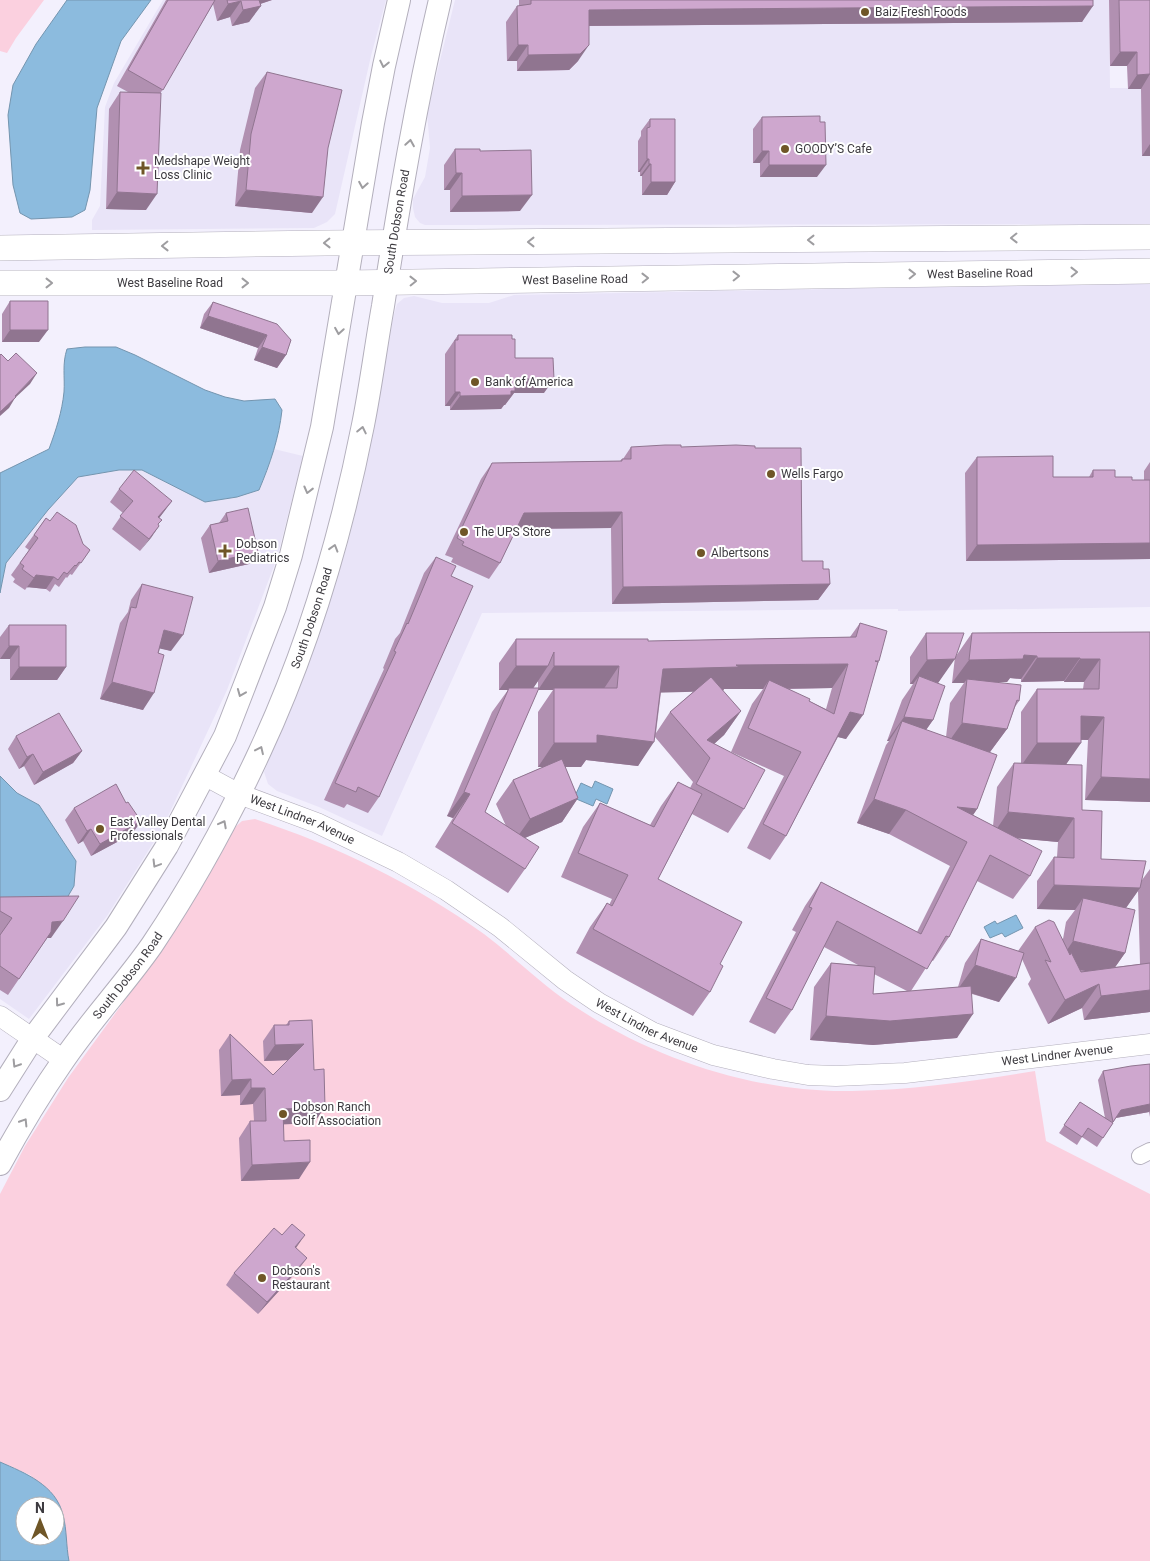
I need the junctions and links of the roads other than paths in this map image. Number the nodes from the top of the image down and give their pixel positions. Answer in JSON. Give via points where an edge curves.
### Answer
{"nodes":[{"id":1,"x":399,"y":0,"type":"edge"},
{"id":2,"x":440,"y":0,"type":"edge"},
{"id":3,"x":1150,"y":237,"type":"edge"},
{"id":4,"x":353,"y":243,"type":"junction"},
{"id":5,"x":394,"y":243,"type":"junction"},
{"id":6,"x":0,"y":248,"type":"edge"},
{"id":7,"x":1150,"y":271,"type":"edge"},
{"id":8,"x":347,"y":282,"type":"junction"},
{"id":9,"x":387,"y":282,"type":"junction"},
{"id":10,"x":0,"y":284,"type":"edge"},
{"id":11,"x":204,"y":775,"type":"junction"},
{"id":12,"x":239,"y":794,"type":"junction"},
{"id":13,"x":0,"y":1016,"type":"edge"},
{"id":14,"x":33,"y":1038,"type":"junction"},
{"id":15,"x":1150,"y":1044,"type":"edge"},
{"id":16,"x":64,"y":1060,"type":"junction"},
{"id":17,"x":0,"y":1090,"type":"edge"},
{"id":18,"x":0,"y":1164,"type":"edge"}],
"edges":[{"from":1,"to":4,"type":"main road","one_way":true},
{"from":5,"to":2,"type":"main road","name":"South Dobson Road","one_way":true,"via":[[414,117]]},
{"from":3,"to":5,"type":"main road","one_way":true},
{"from":4,"to":5,"type":"main road"},
{"from":4,"to":6,"type":"main road","one_way":true},
{"from":4,"to":8,"type":"main road"},
{"from":5,"to":9,"type":"main road","name":"South Dobson Road"},
{"from":9,"to":7,"type":"main road","name":"West Baseline Road","one_way":true},
{"from":8,"to":9,"type":"main road","name":"West Baseline Road"},
{"from":10,"to":8,"type":"main road","name":"West Baseline Road","one_way":true},
{"from":8,"to":11,"type":"main road","one_way":true,"via":[[322,427],[291,555],[275,607],[225,736]]},
{"from":12,"to":9,"type":"main road","name":"South Dobson Road","one_way":true,"via":[[286,689],[340,528],[363,426]]},
{"from":11,"to":12,"type":"street","name":"West Lindner Avenue"},
{"from":11,"to":14,"type":"main road","one_way":true,"via":[[167,846],[116,927]]},
{"from":12,"to":15,"type":"street","name":"West Lindner Avenue","via":[[316,823],[398,862],[500,926],[565,980],[599,1003],[652,1032],[713,1055],[808,1075],[869,1075]]},
{"from":16,"to":12,"type":"main road","name":"South Dobson Road","one_way":true,"via":[[152,945]]},
{"from":13,"to":14,"type":"street"},
{"from":14,"to":16,"type":"street"},
{"from":14,"to":17,"type":"main road","one_way":true},
{"from":18,"to":16,"type":"main road","name":"South Dobson Road","one_way":true}]}
